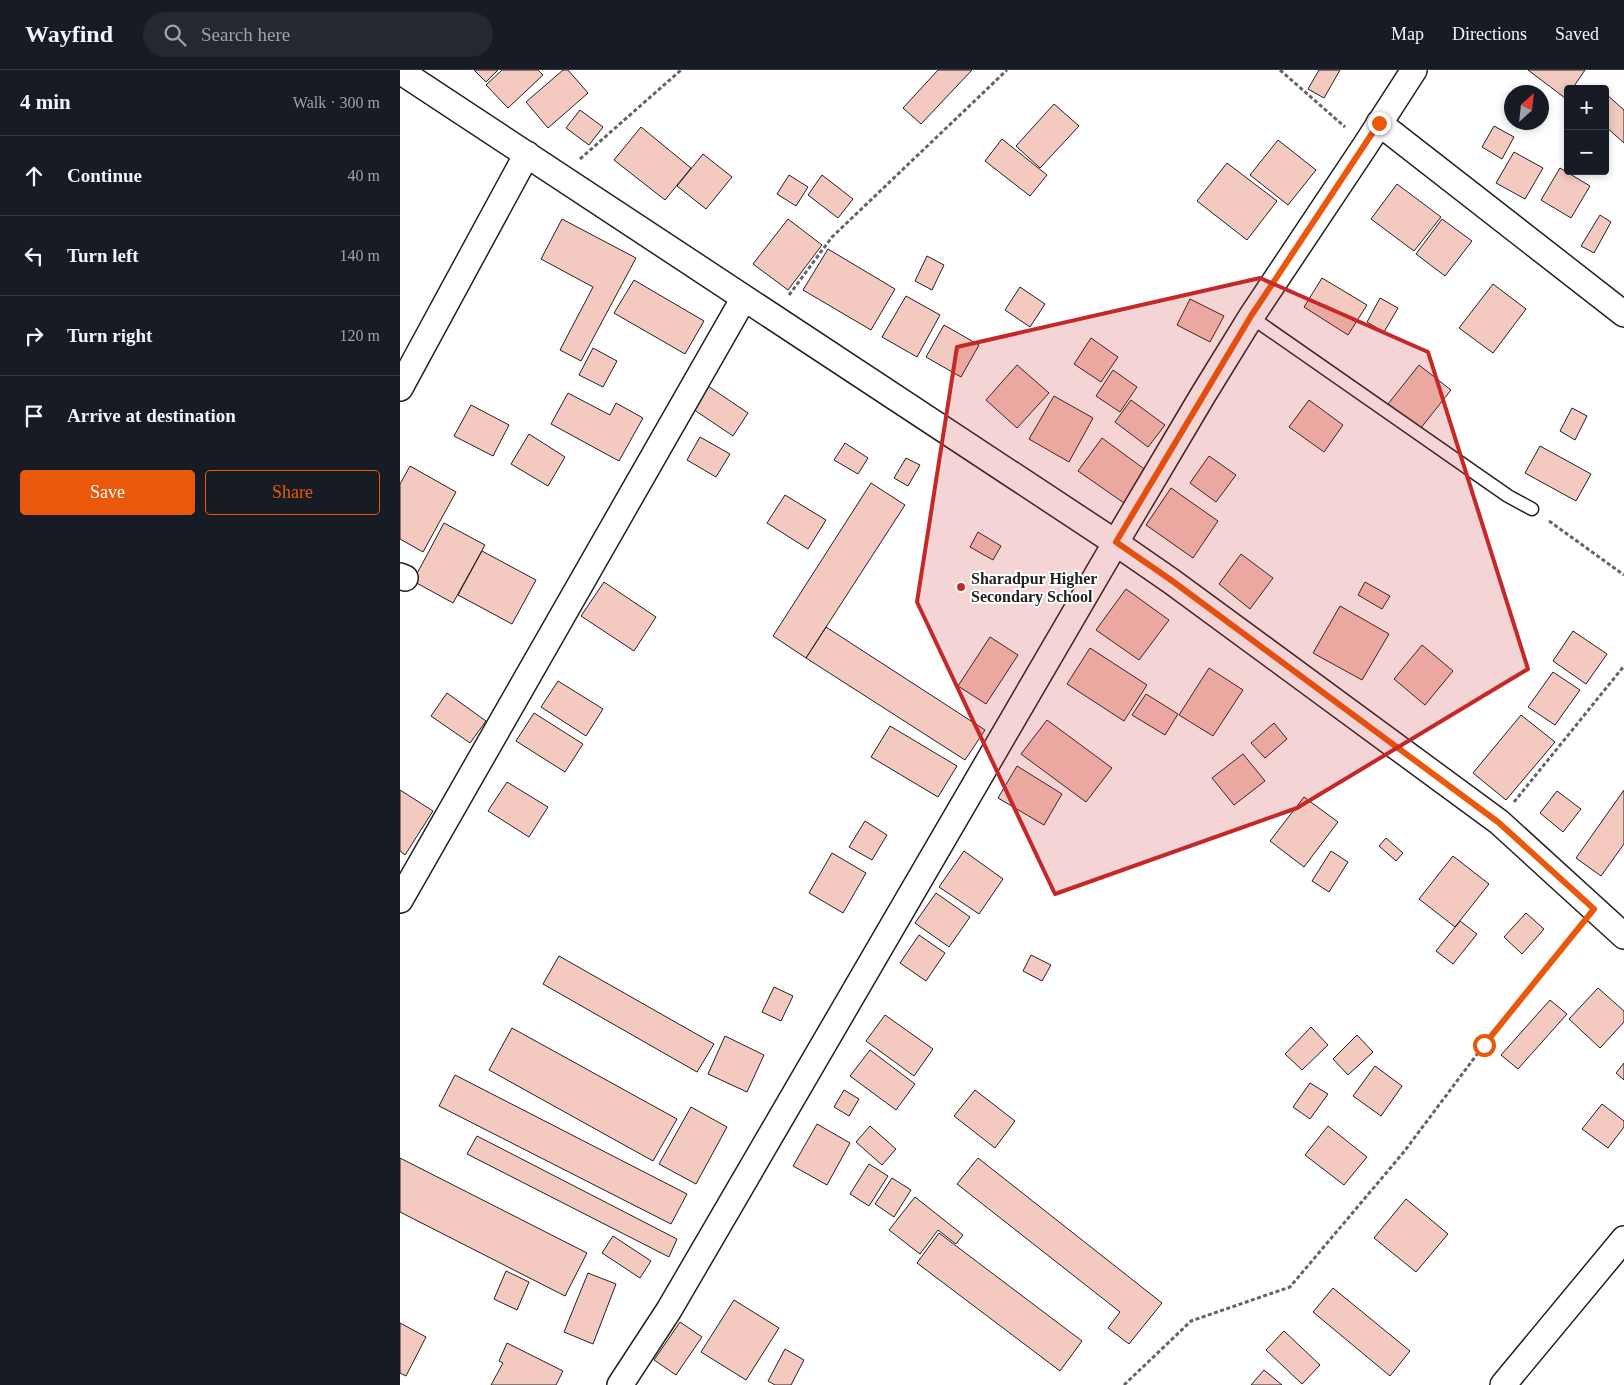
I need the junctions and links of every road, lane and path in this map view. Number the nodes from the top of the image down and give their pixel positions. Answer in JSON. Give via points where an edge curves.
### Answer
{"nodes":[{"id":1,"x":680,"y":70,"type":"edge"},
{"id":2,"x":1007,"y":70,"type":"edge"},
{"id":3,"x":1280,"y":70,"type":"edge"},
{"id":4,"x":1414,"y":70,"type":"edge"},
{"id":5,"x":400,"y":71,"type":"edge"},
{"id":6,"x":1379,"y":123,"type":"junction"},
{"id":7,"x":1365,"y":146,"type":"junction"},
{"id":8,"x":526,"y":154,"type":"junction"},
{"id":9,"x":562,"y":177,"type":"junction"},
{"id":10,"x":744,"y":298,"type":"junction"},
{"id":11,"x":1624,"y":314,"type":"edge"},
{"id":12,"x":1251,"y":316,"type":"junction"},
{"id":13,"x":772,"y":317,"type":"junction"},
{"id":14,"x":400,"y":388,"type":"edge"},
{"id":15,"x":1532,"y":509,"type":"joint"},
{"id":16,"x":1116,"y":542,"type":"junction"},
{"id":17,"x":1624,"y":574,"type":"edge"},
{"id":18,"x":1624,"y":666,"type":"edge"},
{"id":19,"x":1498,"y":822,"type":"junction"},
{"id":20,"x":400,"y":900,"type":"edge"},
{"id":21,"x":1594,"y":909,"type":"junction"},
{"id":22,"x":1624,"y":936,"type":"edge"},
{"id":23,"x":1624,"y":1239,"type":"edge"},
{"id":24,"x":620,"y":1385,"type":"edge"},
{"id":25,"x":1124,"y":1385,"type":"edge"},
{"id":26,"x":1503,"y":1385,"type":"edge"}],
"edges":[{"from":1,"to":9,"type":"path","via":[[590,148]]},
{"from":2,"to":13,"type":"path","via":[[832,237]]},
{"from":3,"to":7,"type":"path"},
{"from":4,"to":6,"type":"street"},
{"from":5,"to":8,"type":"street"},
{"from":6,"to":7,"type":"street"},
{"from":6,"to":11,"type":"street"},
{"from":7,"to":12,"type":"street"},
{"from":8,"to":9,"type":"street"},
{"from":8,"to":14,"type":"street"},
{"from":9,"to":10,"type":"street"},
{"from":10,"to":13,"type":"street"},
{"from":10,"to":20,"type":"street"},
{"from":12,"to":15,"type":"lane","via":[[1435,446]]},
{"from":12,"to":16,"type":"street"},
{"from":13,"to":16,"type":"street"},
{"from":15,"to":17,"type":"path"},
{"from":16,"to":19,"type":"street"},
{"from":16,"to":24,"type":"street","via":[[669,1310]]},
{"from":18,"to":19,"type":"path"},
{"from":19,"to":21,"type":"street"},
{"from":21,"to":22,"type":"street"},
{"from":21,"to":25,"type":"path","via":[[1484,1045],[1403,1153],[1290,1287],[1191,1321]]},
{"from":23,"to":26,"type":"street"}]}
